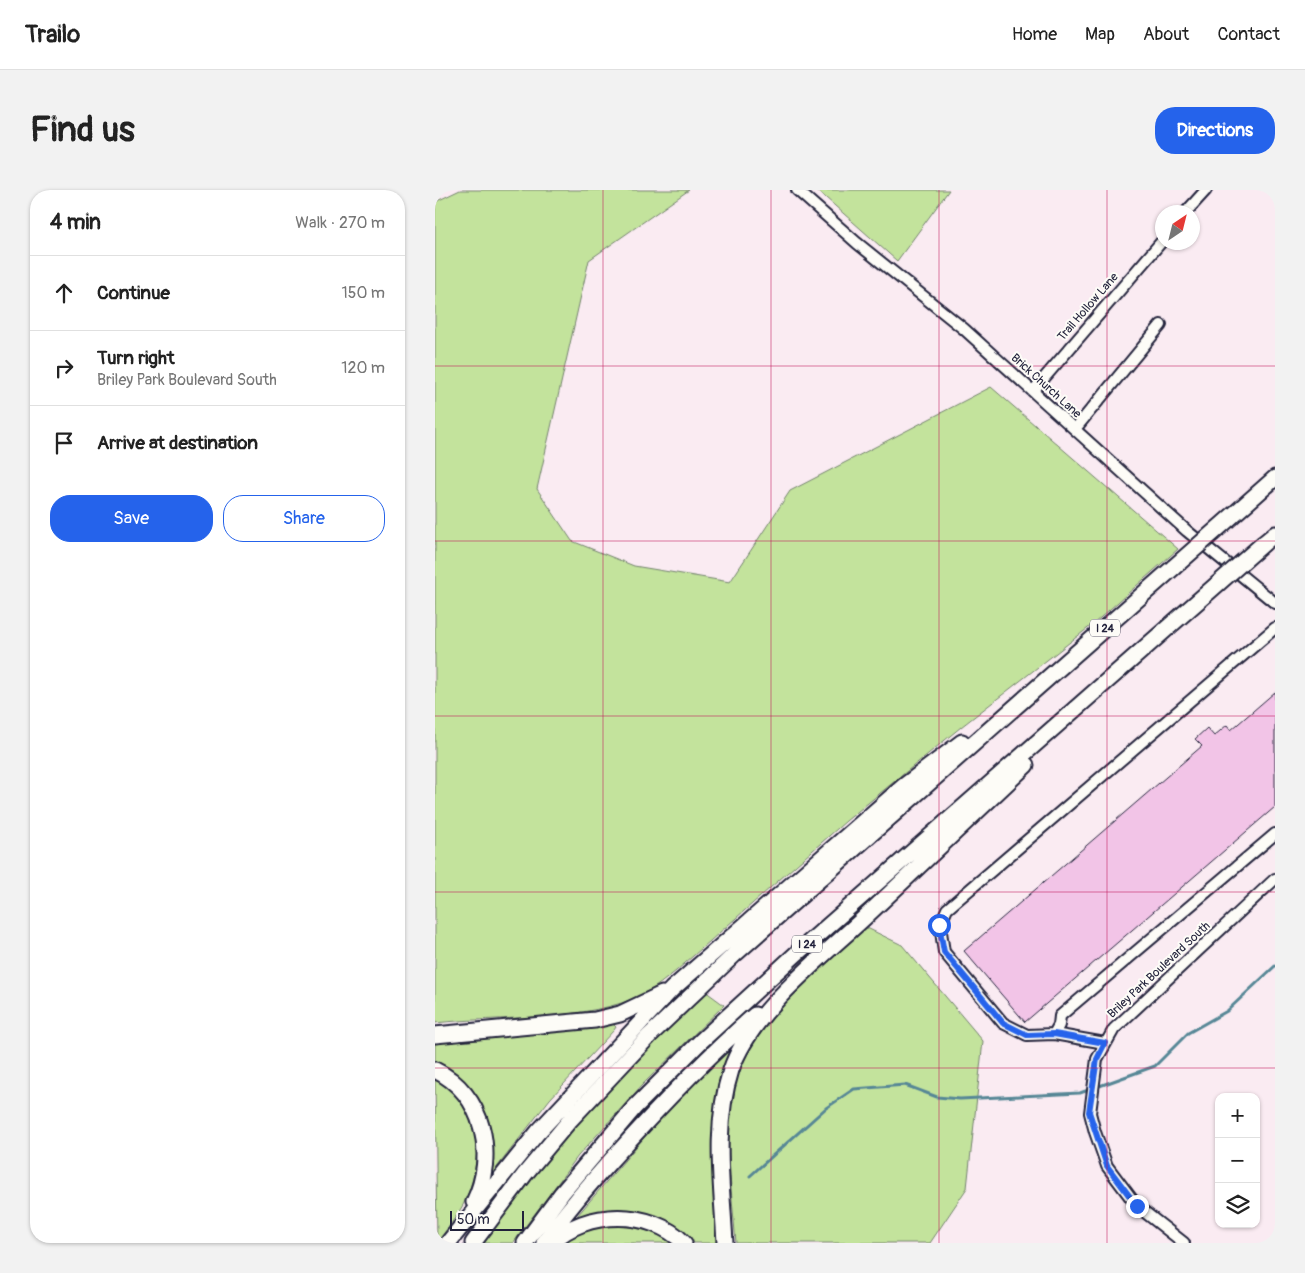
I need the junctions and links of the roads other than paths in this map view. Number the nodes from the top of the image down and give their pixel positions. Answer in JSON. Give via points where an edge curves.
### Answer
{"nodes":[{"id":1,"x":797,"y":190,"type":"edge"},
{"id":2,"x":1205,"y":190,"type":"edge"},
{"id":3,"x":1192,"y":205,"type":"edge"},
{"id":4,"x":1155,"y":249,"type":"edge"},
{"id":5,"x":1161,"y":325,"type":"dead end"},
{"id":6,"x":1033,"y":391,"type":"junction"},
{"id":7,"x":1075,"y":429,"type":"junction"},
{"id":8,"x":1275,"y":478,"type":"edge"},
{"id":9,"x":1270,"y":539,"type":"edge"},
{"id":10,"x":1275,"y":603,"type":"edge"},
{"id":11,"x":1273,"y":634,"type":"edge"},
{"id":12,"x":1059,"y":668,"type":"junction"},
{"id":13,"x":1116,"y":673,"type":"junction"},
{"id":14,"x":1275,"y":834,"type":"edge"},
{"id":15,"x":1275,"y":879,"type":"edge"},
{"id":16,"x":809,"y":969,"type":"junction"},
{"id":17,"x":672,"y":989,"type":"junction"},
{"id":18,"x":1054,"y":1034,"type":"junction"},
{"id":19,"x":435,"y":1035,"type":"edge"},
{"id":20,"x":1105,"y":1043,"type":"junction"},
{"id":21,"x":435,"y":1070,"type":"edge"},
{"id":22,"x":464,"y":1222,"type":"junction"},
{"id":23,"x":448,"y":1243,"type":"edge"},
{"id":24,"x":473,"y":1243,"type":"edge"},
{"id":25,"x":525,"y":1243,"type":"edge"},
{"id":26,"x":544,"y":1243,"type":"edge"},
{"id":27,"x":551,"y":1243,"type":"edge"},
{"id":28,"x":684,"y":1243,"type":"edge"},
{"id":29,"x":725,"y":1243,"type":"edge"},
{"id":30,"x":1184,"y":1243,"type":"edge"}],
"edges":[{"from":1,"to":6,"type":"street","name":"Brick Church Lane"},
{"from":2,"to":3,"type":"street"},
{"from":4,"to":6,"type":"street","name":"Trail Hollow Lane"},
{"from":5,"to":7,"type":"street"},
{"from":6,"to":7,"type":"street","name":"Brick Church Lane"},
{"from":7,"to":10,"type":"street","name":"Brick Church Lane","via":[[1187,531]]},
{"from":8,"to":12,"type":"highway","number":"I 24","bridge":true},
{"from":9,"to":13,"type":"highway","number":"I 24","bridge":true},
{"from":11,"to":18,"type":"street","via":[[947,909],[939,925],[944,952],[1003,1023],[1027,1035]]},
{"from":12,"to":17,"type":"highway","via":[[904,786]]},
{"from":12,"to":24,"type":"highway","number":"I 24","via":[[736,953],[656,1030],[570,1120]]},
{"from":13,"to":16,"type":"highway","via":[[1048,744]]},
{"from":13,"to":25,"type":"highway","number":"I 24","via":[[701,1041],[635,1107],[562,1193]]},
{"from":14,"to":18,"type":"street","via":[[1060,1016]]},
{"from":15,"to":20,"type":"street","name":"Briley Park Boulevard South","via":[[1114,1029]]},
{"from":16,"to":26,"type":"highway","via":[[712,1053],[659,1106],[583,1192]]},
{"from":16,"to":29,"type":"highway","via":[[752,1029],[731,1069],[721,1118],[720,1142]]},
{"from":17,"to":19,"type":"highway","via":[[619,1014],[595,1020]]},
{"from":17,"to":22,"type":"highway","via":[[556,1112]]},
{"from":18,"to":20,"type":"street"},
{"from":20,"to":30,"type":"street","name":"Briley Park Boulevard South","via":[[1097,1059],[1089,1112],[1107,1166],[1137,1206]]},
{"from":21,"to":22,"type":"highway","via":[[458,1085],[469,1098],[484,1137],[483,1177]]},
{"from":22,"to":23,"type":"highway"},
{"from":27,"to":28,"type":"highway","via":[[578,1226],[603,1219],[627,1218],[652,1222],[675,1234]]}]}
